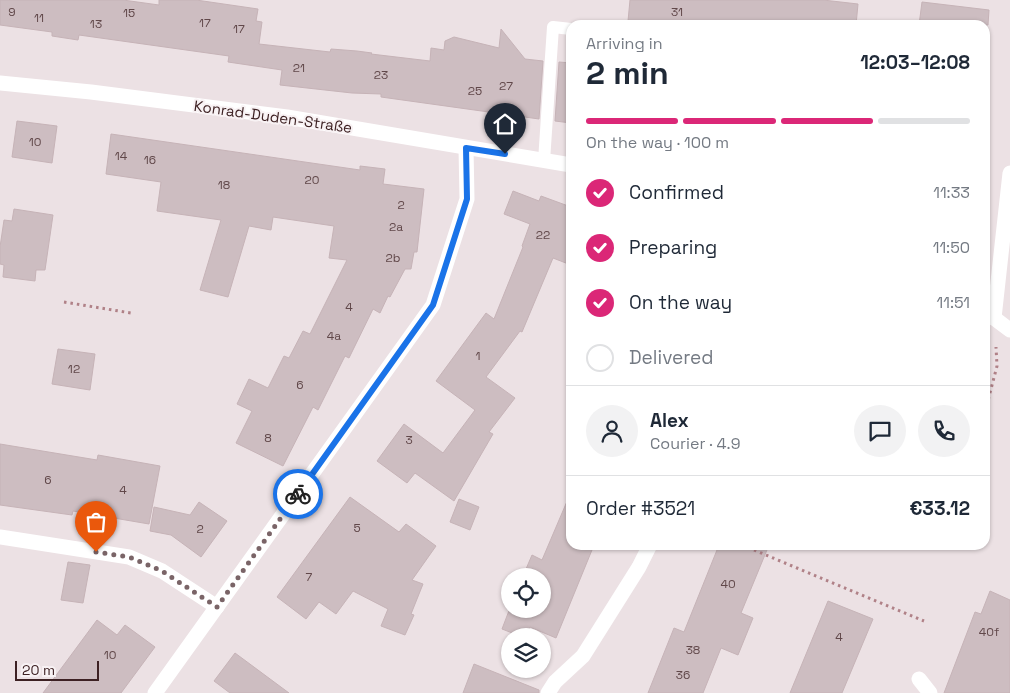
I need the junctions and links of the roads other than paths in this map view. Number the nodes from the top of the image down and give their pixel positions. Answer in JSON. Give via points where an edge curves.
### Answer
{"nodes":[{"id":1,"x":566,"y":28,"type":"edge"},
{"id":2,"x":0,"y":82,"type":"edge"},
{"id":3,"x":466,"y":148,"type":"junction"},
{"id":4,"x":544,"y":161,"type":"junction"},
{"id":5,"x":566,"y":164,"type":"edge"},
{"id":6,"x":1010,"y":173,"type":"edge"},
{"id":7,"x":990,"y":316,"type":"edge"},
{"id":8,"x":1010,"y":330,"type":"edge"},
{"id":9,"x":0,"y":537,"type":"edge"},
{"id":10,"x":648,"y":550,"type":"edge"},
{"id":11,"x":217,"y":607,"type":"junction"},
{"id":12,"x":917,"y":686,"type":"edge"},
{"id":13,"x":155,"y":693,"type":"edge"},
{"id":14,"x":548,"y":693,"type":"edge"},
{"id":15,"x":930,"y":693,"type":"edge"}],
"edges":[{"from":1,"to":4,"type":"lane","via":[[553,27]]},
{"from":2,"to":3,"type":"street","name":"Konrad-Duden-Straße","via":[[286,118]]},
{"from":3,"to":4,"type":"street","name":"Konrad-Duden-Straße"},
{"from":3,"to":11,"type":"street","via":[[467,199],[433,305]]},
{"from":4,"to":5,"type":"street","name":"Konrad-Duden-Straße"},
{"from":6,"to":7,"type":"street"},
{"from":7,"to":8,"type":"street"},
{"from":9,"to":11,"type":"street","via":[[129,557],[162,571]]},
{"from":10,"to":14,"type":"street","via":[[583,656]]},
{"from":11,"to":13,"type":"street"},
{"from":12,"to":15,"type":"street"}]}
